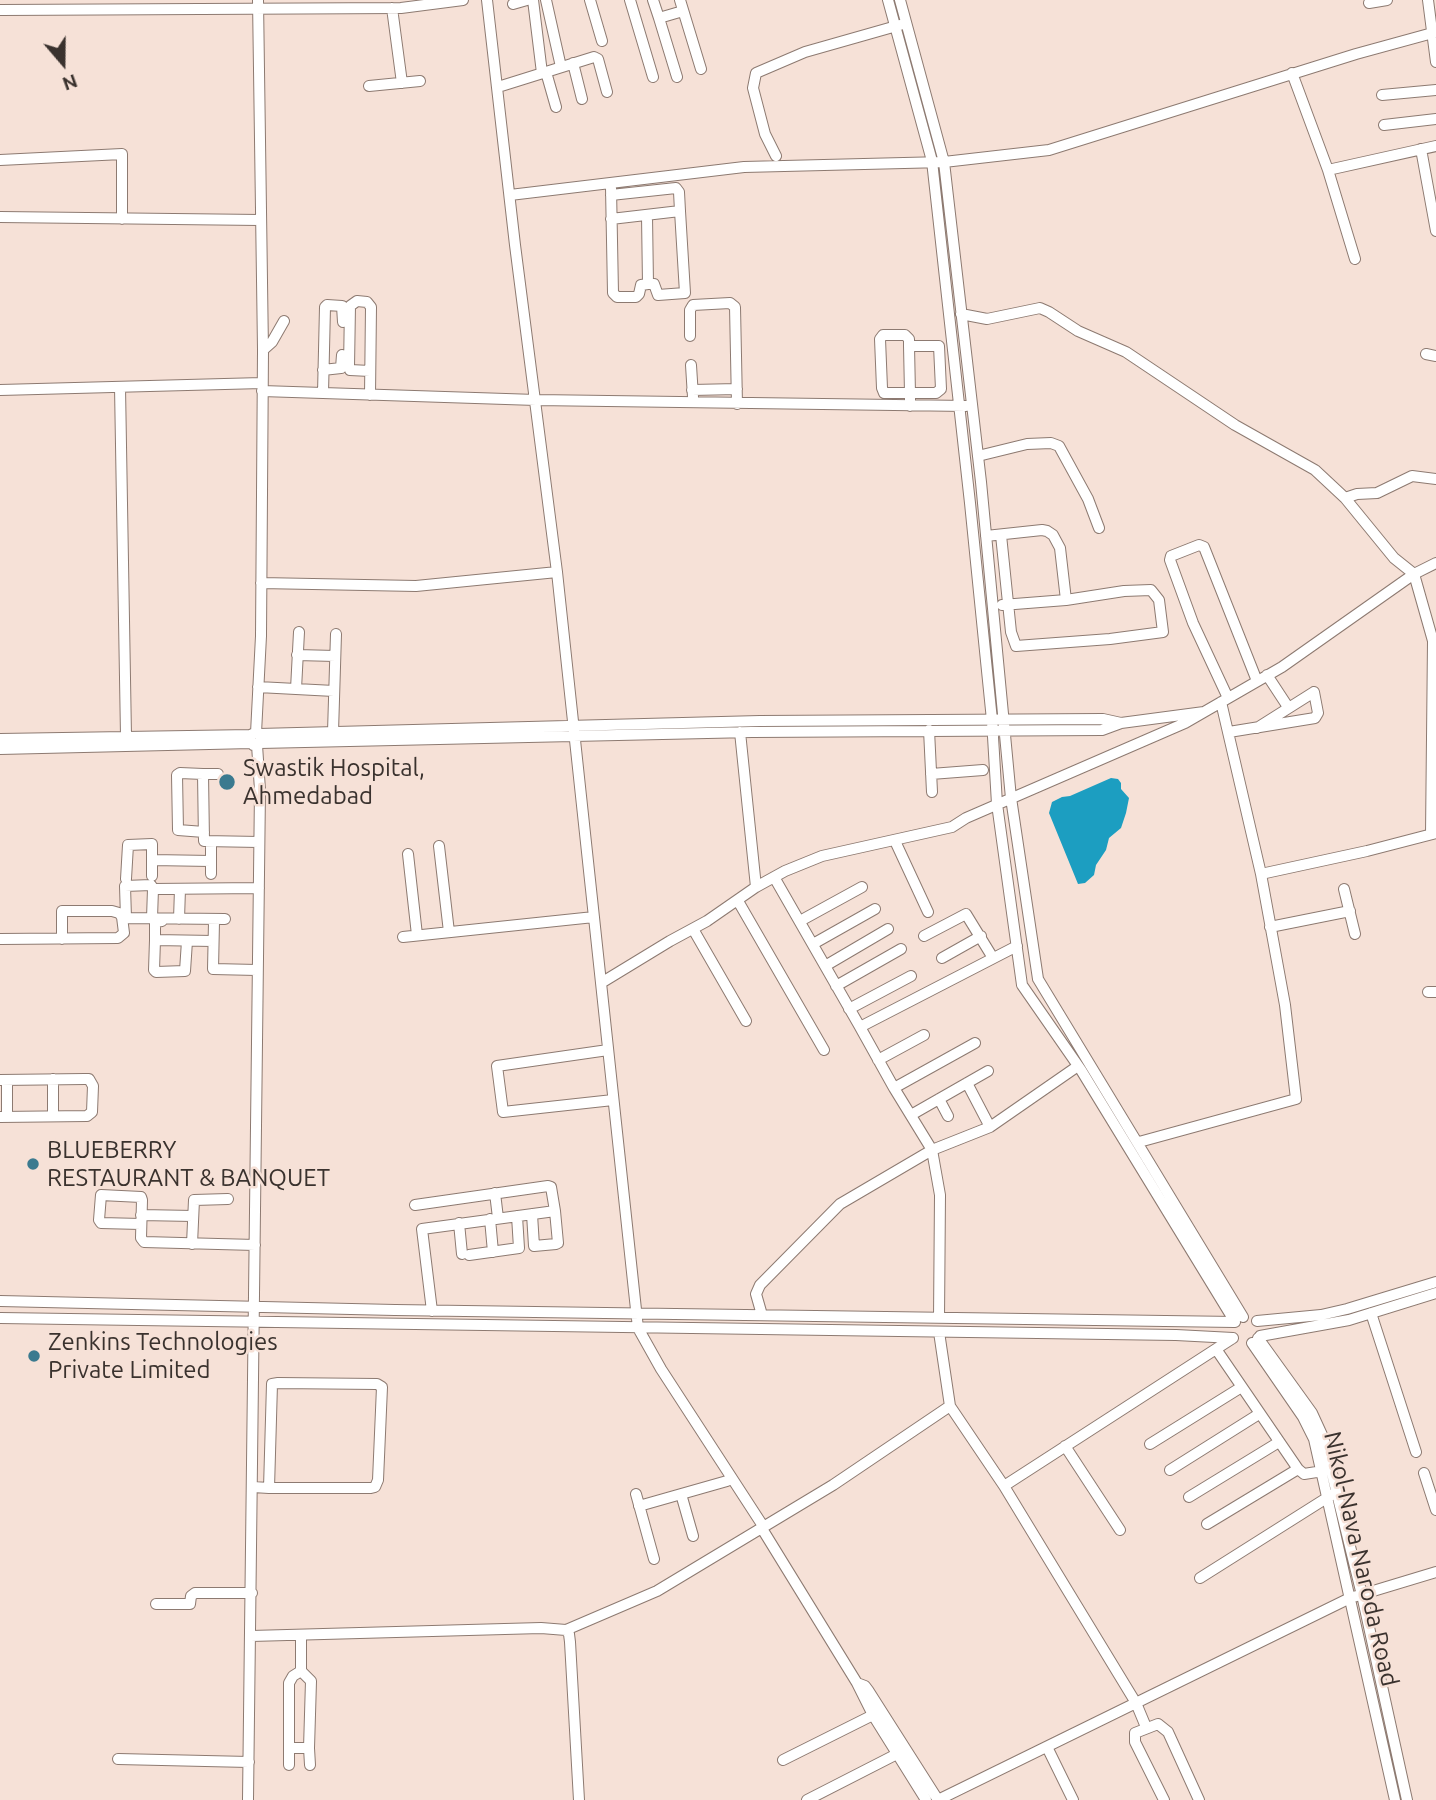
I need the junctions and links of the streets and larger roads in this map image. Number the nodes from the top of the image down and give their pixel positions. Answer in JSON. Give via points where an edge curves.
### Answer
{"nodes":[{"id":1,"x":463,"y":0,"type":"edge"},
{"id":2,"x":487,"y":0,"type":"edge"},
{"id":3,"x":527,"y":0,"type":"edge"},
{"id":4,"x":533,"y":0,"type":"edge"},
{"id":5,"x":546,"y":0,"type":"edge"},
{"id":6,"x":590,"y":0,"type":"edge"},
{"id":7,"x":630,"y":0,"type":"edge"},
{"id":8,"x":653,"y":0,"type":"edge"},
{"id":9,"x":888,"y":0,"type":"edge"},
{"id":10,"x":900,"y":0,"type":"edge"},
{"id":11,"x":1387,"y":0,"type":"edge"},
{"id":12,"x":1428,"y":0,"type":"edge"},
{"id":13,"x":1369,"y":3,"type":"dead end"},
{"id":14,"x":335,"y":4,"type":"edge"},
{"id":15,"x":513,"y":4,"type":"dead end"},
{"id":16,"x":257,"y":5,"type":"edge"},
{"id":17,"x":682,"y":6,"type":"edge"},
{"id":18,"x":392,"y":8,"type":"junction"},
{"id":19,"x":0,"y":10,"type":"edge"},
{"id":20,"x":659,"y":18,"type":"junction"},
{"id":21,"x":901,"y":24,"type":"junction"},
{"id":22,"x":1434,"y":33,"type":"edge"},
{"id":23,"x":602,"y":41,"type":"dead end"},
{"id":24,"x":1436,"y":62,"type":"edge"},
{"id":25,"x":567,"y":65,"type":"junction"},
{"id":26,"x":701,"y":69,"type":"dead end"},
{"id":27,"x":544,"y":72,"type":"junction"},
{"id":28,"x":1292,"y":73,"type":"junction"},
{"id":29,"x":653,"y":77,"type":"dead end"},
{"id":30,"x":677,"y":77,"type":"dead end"},
{"id":31,"x":420,"y":81,"type":"dead end"},
{"id":32,"x":402,"y":83,"type":"junction"},
{"id":33,"x":369,"y":86,"type":"dead end"},
{"id":34,"x":498,"y":87,"type":"junction"},
{"id":35,"x":1436,"y":90,"type":"edge"},
{"id":36,"x":607,"y":92,"type":"dead end"},
{"id":37,"x":1382,"y":95,"type":"dead end"},
{"id":38,"x":582,"y":99,"type":"dead end"},
{"id":39,"x":556,"y":107,"type":"dead end"},
{"id":40,"x":1436,"y":118,"type":"edge"},
{"id":41,"x":1384,"y":125,"type":"dead end"},
{"id":42,"x":1436,"y":146,"type":"edge"},
{"id":43,"x":1421,"y":149,"type":"junction"},
{"id":44,"x":776,"y":156,"type":"dead end"},
{"id":45,"x":0,"y":160,"type":"edge"},
{"id":46,"x":938,"y":161,"type":"junction"},
{"id":47,"x":1328,"y":170,"type":"junction"},
{"id":48,"x":610,"y":182,"type":"junction"},
{"id":49,"x":510,"y":195,"type":"junction"},
{"id":50,"x":611,"y":195,"type":"junction"},
{"id":51,"x":680,"y":211,"type":"junction"},
{"id":52,"x":0,"y":216,"type":"edge"},
{"id":53,"x":647,"y":216,"type":"junction"},
{"id":54,"x":122,"y":219,"type":"junction"},
{"id":55,"x":611,"y":219,"type":"junction"},
{"id":56,"x":260,"y":220,"type":"junction"},
{"id":57,"x":1436,"y":231,"type":"edge"},
{"id":58,"x":1354,"y":259,"type":"dead end"},
{"id":59,"x":648,"y":284,"type":"junction"},
{"id":60,"x":961,"y":314,"type":"junction"},
{"id":61,"x":284,"y":321,"type":"dead end"},
{"id":62,"x":690,"y":336,"type":"dead end"},
{"id":63,"x":909,"y":346,"type":"junction"},
{"id":64,"x":263,"y":350,"type":"junction"},
{"id":65,"x":691,"y":365,"type":"dead end"},
{"id":66,"x":323,"y":370,"type":"junction"},
{"id":67,"x":370,"y":371,"type":"junction"},
{"id":68,"x":120,"y":387,"type":"junction"},
{"id":69,"x":262,"y":387,"type":"junction"},
{"id":70,"x":737,"y":389,"type":"junction"},
{"id":71,"x":0,"y":390,"type":"edge"},
{"id":72,"x":692,"y":390,"type":"junction"},
{"id":73,"x":323,"y":393,"type":"junction"},
{"id":74,"x":910,"y":393,"type":"junction"},
{"id":75,"x":370,"y":395,"type":"junction"},
{"id":76,"x":536,"y":400,"type":"junction"},
{"id":77,"x":693,"y":403,"type":"junction"},
{"id":78,"x":737,"y":404,"type":"junction"},
{"id":79,"x":910,"y":406,"type":"junction"},
{"id":80,"x":960,"y":406,"type":"junction"},
{"id":81,"x":972,"y":406,"type":"junction"},
{"id":82,"x":978,"y":456,"type":"junction"},
{"id":83,"x":1436,"y":479,"type":"edge"},
{"id":84,"x":1345,"y":498,"type":"junction"},
{"id":85,"x":1099,"y":528,"type":"dead end"},
{"id":86,"x":1001,"y":534,"type":"junction"},
{"id":87,"x":986,"y":536,"type":"junction"},
{"id":88,"x":1436,"y":563,"type":"edge"},
{"id":89,"x":557,"y":572,"type":"junction"},
{"id":90,"x":1414,"y":573,"type":"junction"},
{"id":91,"x":261,"y":583,"type":"junction"},
{"id":92,"x":1066,"y":600,"type":"junction"},
{"id":93,"x":1008,"y":605,"type":"junction"},
{"id":94,"x":992,"y":606,"type":"junction"},
{"id":95,"x":299,"y":632,"type":"dead end"},
{"id":96,"x":336,"y":634,"type":"dead end"},
{"id":97,"x":298,"y":655,"type":"junction"},
{"id":98,"x":335,"y":656,"type":"junction"},
{"id":99,"x":1267,"y":675,"type":"junction"},
{"id":100,"x":1257,"y":681,"type":"junction"},
{"id":101,"x":258,"y":687,"type":"junction"},
{"id":102,"x":296,"y":689,"type":"junction"},
{"id":103,"x":334,"y":691,"type":"junction"},
{"id":104,"x":1224,"y":700,"type":"junction"},
{"id":105,"x":1288,"y":707,"type":"junction"},
{"id":106,"x":1204,"y":712,"type":"junction"},
{"id":107,"x":997,"y":725,"type":"junction"},
{"id":108,"x":1257,"y":728,"type":"junction"},
{"id":109,"x":574,"y":730,"type":"junction"},
{"id":110,"x":929,"y":730,"type":"junction"},
{"id":111,"x":333,"y":732,"type":"junction"},
{"id":112,"x":740,"y":732,"type":"junction"},
{"id":113,"x":1229,"y":733,"type":"junction"},
{"id":114,"x":126,"y":736,"type":"junction"},
{"id":115,"x":0,"y":739,"type":"edge"},
{"id":116,"x":256,"y":739,"type":"junction"},
{"id":117,"x":0,"y":749,"type":"edge"},
{"id":118,"x":983,"y":770,"type":"dead end"},
{"id":119,"x":203,"y":774,"type":"junction"},
{"id":120,"x":218,"y":774,"type":"dead end"},
{"id":121,"x":931,"y":774,"type":"junction"},
{"id":122,"x":932,"y":792,"type":"dead end"},
{"id":123,"x":1011,"y":798,"type":"junction"},
{"id":124,"x":997,"y":804,"type":"junction"},
{"id":125,"x":204,"y":832,"type":"junction"},
{"id":126,"x":1434,"y":834,"type":"edge"},
{"id":127,"x":895,"y":841,"type":"junction"},
{"id":128,"x":211,"y":842,"type":"junction"},
{"id":129,"x":259,"y":842,"type":"junction"},
{"id":130,"x":439,"y":846,"type":"dead end"},
{"id":131,"x":408,"y":854,"type":"dead end"},
{"id":132,"x":152,"y":860,"type":"junction"},
{"id":133,"x":211,"y":861,"type":"junction"},
{"id":134,"x":211,"y":874,"type":"dead end"},
{"id":135,"x":1261,"y":874,"type":"junction"},
{"id":136,"x":152,"y":876,"type":"dead end"},
{"id":137,"x":774,"y":877,"type":"junction"},
{"id":138,"x":126,"y":878,"type":"dead end"},
{"id":139,"x":756,"y":887,"type":"junction"},
{"id":140,"x":862,"y":887,"type":"dead end"},
{"id":141,"x":180,"y":888,"type":"junction"},
{"id":142,"x":258,"y":888,"type":"junction"},
{"id":143,"x":153,"y":889,"type":"junction"},
{"id":144,"x":1344,"y":889,"type":"dead end"},
{"id":145,"x":738,"y":901,"type":"junction"},
{"id":146,"x":875,"y":909,"type":"dead end"},
{"id":147,"x":1350,"y":911,"type":"junction"},
{"id":148,"x":928,"y":912,"type":"dead end"},
{"id":149,"x":594,"y":917,"type":"junction"},
{"id":150,"x":152,"y":918,"type":"junction"},
{"id":151,"x":179,"y":919,"type":"junction"},
{"id":152,"x":222,"y":921,"type":"junction"},
{"id":153,"x":800,"y":921,"type":"junction"},
{"id":154,"x":1270,"y":927,"type":"junction"},
{"id":155,"x":693,"y":929,"type":"junction"},
{"id":156,"x":888,"y":929,"type":"dead end"},
{"id":157,"x":449,"y":932,"type":"junction"},
{"id":158,"x":1355,"y":934,"type":"dead end"},
{"id":159,"x":417,"y":936,"type":"junction"},
{"id":160,"x":924,"y":936,"type":"dead end"},
{"id":161,"x":981,"y":936,"type":"junction"},
{"id":162,"x":403,"y":937,"type":"dead end"},
{"id":163,"x":0,"y":939,"type":"edge"},
{"id":164,"x":62,"y":939,"type":"junction"},
{"id":165,"x":155,"y":940,"type":"junction"},
{"id":166,"x":187,"y":941,"type":"junction"},
{"id":167,"x":214,"y":941,"type":"junction"},
{"id":168,"x":813,"y":944,"type":"junction"},
{"id":169,"x":1017,"y":946,"type":"junction"},
{"id":170,"x":901,"y":949,"type":"dead end"},
{"id":171,"x":942,"y":958,"type":"dead end"},
{"id":172,"x":993,"y":958,"type":"junction"},
{"id":173,"x":825,"y":966,"type":"junction"},
{"id":174,"x":257,"y":970,"type":"junction"},
{"id":175,"x":911,"y":976,"type":"dead end"},
{"id":176,"x":601,"y":983,"type":"junction"},
{"id":177,"x":836,"y":986,"type":"junction"},
{"id":178,"x":849,"y":1009,"type":"junction"},
{"id":179,"x":746,"y":1021,"type":"dead end"},
{"id":180,"x":860,"y":1027,"type":"junction"},
{"id":181,"x":924,"y":1035,"type":"dead end"},
{"id":182,"x":975,"y":1043,"type":"dead end"},
{"id":183,"x":608,"y":1050,"type":"junction"},
{"id":184,"x":824,"y":1050,"type":"dead end"},
{"id":185,"x":495,"y":1054,"type":"dead end"},
{"id":186,"x":878,"y":1060,"type":"junction"},
{"id":187,"x":497,"y":1066,"type":"junction"},
{"id":188,"x":1078,"y":1066,"type":"junction"},
{"id":189,"x":988,"y":1071,"type":"dead end"},
{"id":190,"x":53,"y":1079,"type":"junction"},
{"id":191,"x":4,"y":1080,"type":"edge"},
{"id":192,"x":967,"y":1083,"type":"junction"},
{"id":193,"x":894,"y":1088,"type":"junction"},
{"id":194,"x":939,"y":1099,"type":"junction"},
{"id":195,"x":613,"y":1100,"type":"junction"},
{"id":196,"x":503,"y":1112,"type":"junction"},
{"id":197,"x":911,"y":1115,"type":"junction"},
{"id":198,"x":53,"y":1116,"type":"junction"},
{"id":199,"x":948,"y":1116,"type":"dead end"},
{"id":200,"x":4,"y":1117,"type":"edge"},
{"id":201,"x":504,"y":1125,"type":"dead end"},
{"id":202,"x":990,"y":1127,"type":"junction"},
{"id":203,"x":1139,"y":1142,"type":"junction"},
{"id":204,"x":932,"y":1150,"type":"junction"},
{"id":205,"x":495,"y":1193,"type":"junction"},
{"id":206,"x":469,"y":1197,"type":"junction"},
{"id":207,"x":228,"y":1199,"type":"dead end"},
{"id":208,"x":415,"y":1205,"type":"dead end"},
{"id":209,"x":555,"y":1211,"type":"junction"},
{"id":210,"x":531,"y":1214,"type":"junction"},
{"id":211,"x":193,"y":1216,"type":"junction"},
{"id":212,"x":516,"y":1216,"type":"junction"},
{"id":213,"x":494,"y":1219,"type":"junction"},
{"id":214,"x":473,"y":1221,"type":"junction"},
{"id":215,"x":459,"y":1223,"type":"junction"},
{"id":216,"x":192,"y":1244,"type":"junction"},
{"id":217,"x":255,"y":1245,"type":"junction"},
{"id":218,"x":493,"y":1252,"type":"junction"},
{"id":219,"x":1436,"y":1282,"type":"edge"},
{"id":220,"x":1436,"y":1293,"type":"edge"},
{"id":221,"x":0,"y":1301,"type":"edge"},
{"id":222,"x":254,"y":1307,"type":"junction"},
{"id":223,"x":432,"y":1311,"type":"junction"},
{"id":224,"x":1371,"y":1313,"type":"junction"},
{"id":225,"x":636,"y":1314,"type":"junction"},
{"id":226,"x":762,"y":1315,"type":"junction"},
{"id":227,"x":0,"y":1318,"type":"edge"},
{"id":228,"x":939,"y":1318,"type":"junction"},
{"id":229,"x":1239,"y":1319,"type":"junction"},
{"id":230,"x":1256,"y":1321,"type":"junction"},
{"id":231,"x":254,"y":1323,"type":"junction"},
{"id":232,"x":638,"y":1328,"type":"junction"},
{"id":233,"x":939,"y":1332,"type":"junction"},
{"id":234,"x":1233,"y":1338,"type":"junction"},
{"id":235,"x":1257,"y":1339,"type":"junction"},
{"id":236,"x":1216,"y":1349,"type":"junction"},
{"id":237,"x":1240,"y":1388,"type":"junction"},
{"id":238,"x":950,"y":1406,"type":"junction"},
{"id":239,"x":1259,"y":1415,"type":"junction"},
{"id":240,"x":253,"y":1420,"type":"junction"},
{"id":241,"x":271,"y":1420,"type":"junction"},
{"id":242,"x":253,"y":1438,"type":"junction"},
{"id":243,"x":270,"y":1438,"type":"junction"},
{"id":244,"x":1279,"y":1442,"type":"junction"},
{"id":245,"x":1150,"y":1444,"type":"dead end"},
{"id":246,"x":1065,"y":1446,"type":"junction"},
{"id":247,"x":1416,"y":1452,"type":"dead end"},
{"id":248,"x":723,"y":1466,"type":"junction"},
{"id":249,"x":1298,"y":1469,"type":"junction"},
{"id":250,"x":1170,"y":1470,"type":"dead end"},
{"id":251,"x":1323,"y":1471,"type":"junction"},
{"id":252,"x":1424,"y":1473,"type":"dead end"},
{"id":253,"x":727,"y":1481,"type":"junction"},
{"id":254,"x":1004,"y":1486,"type":"junction"},
{"id":255,"x":253,"y":1487,"type":"junction"},
{"id":256,"x":1433,"y":1487,"type":"edge"},
{"id":257,"x":269,"y":1488,"type":"junction"},
{"id":258,"x":636,"y":1494,"type":"dead end"},
{"id":259,"x":681,"y":1494,"type":"junction"},
{"id":260,"x":1333,"y":1494,"type":"junction"},
{"id":261,"x":1189,"y":1497,"type":"dead end"},
{"id":262,"x":639,"y":1506,"type":"junction"},
{"id":263,"x":1436,"y":1510,"type":"edge"},
{"id":264,"x":1207,"y":1524,"type":"dead end"},
{"id":265,"x":761,"y":1528,"type":"junction"},
{"id":266,"x":1120,"y":1530,"type":"dead end"},
{"id":267,"x":693,"y":1536,"type":"dead end"},
{"id":268,"x":654,"y":1559,"type":"dead end"},
{"id":269,"x":1436,"y":1572,"type":"edge"},
{"id":270,"x":1200,"y":1578,"type":"dead end"},
{"id":271,"x":252,"y":1593,"type":"junction"},
{"id":272,"x":1356,"y":1596,"type":"junction"},
{"id":273,"x":156,"y":1604,"type":"dead end"},
{"id":274,"x":566,"y":1630,"type":"junction"},
{"id":275,"x":300,"y":1635,"type":"junction"},
{"id":276,"x":251,"y":1636,"type":"junction"},
{"id":277,"x":301,"y":1671,"type":"junction"},
{"id":278,"x":858,"y":1683,"type":"junction"},
{"id":279,"x":1136,"y":1703,"type":"junction"},
{"id":280,"x":873,"y":1715,"type":"junction"},
{"id":281,"x":1146,"y":1727,"type":"junction"},
{"id":282,"x":1047,"y":1747,"type":"junction"},
{"id":283,"x":289,"y":1748,"type":"junction"},
{"id":284,"x":309,"y":1748,"type":"junction"},
{"id":285,"x":897,"y":1754,"type":"junction"},
{"id":286,"x":118,"y":1759,"type":"dead end"},
{"id":287,"x":783,"y":1760,"type":"dead end"},
{"id":288,"x":248,"y":1762,"type":"junction"},
{"id":289,"x":289,"y":1765,"type":"dead end"},
{"id":290,"x":310,"y":1765,"type":"dead end"},
{"id":291,"x":248,"y":1800,"type":"edge"},
{"id":292,"x":579,"y":1800,"type":"edge"},
{"id":293,"x":807,"y":1800,"type":"edge"},
{"id":294,"x":926,"y":1800,"type":"edge"},
{"id":295,"x":938,"y":1800,"type":"edge"},
{"id":296,"x":1073,"y":1800,"type":"edge"},
{"id":297,"x":1164,"y":1800,"type":"edge"},
{"id":298,"x":1199,"y":1800,"type":"edge"},
{"id":299,"x":1395,"y":1800,"type":"edge"},
{"id":300,"x":1407,"y":1800,"type":"edge"}],
"edges":[{"from":1,"to":18,"type":"street"},
{"from":2,"to":34,"type":"street"},
{"from":3,"to":15,"type":"street"},
{"from":4,"to":27,"type":"street"},
{"from":5,"to":25,"type":"street"},
{"from":6,"to":23,"type":"street"},
{"from":7,"to":29,"type":"street"},
{"from":8,"to":20,"type":"street"},
{"from":9,"to":21,"type":"street"},
{"from":10,"to":21,"type":"street"},
{"from":11,"to":13,"type":"street"},
{"from":12,"to":22,"type":"street"},
{"from":14,"to":16,"type":"street"},
{"from":14,"to":18,"type":"street"},
{"from":16,"to":19,"type":"street"},
{"from":16,"to":56,"type":"street"},
{"from":17,"to":20,"type":"street"},
{"from":17,"to":26,"type":"street"},
{"from":18,"to":32,"type":"street"},
{"from":20,"to":30,"type":"street"},
{"from":21,"to":44,"type":"street","via":[[805,52],[756,73],[753,88]]},
{"from":21,"to":46,"type":"street"},
{"from":22,"to":24,"type":"street"},
{"from":22,"to":28,"type":"street"},
{"from":25,"to":27,"type":"street"},
{"from":25,"to":36,"type":"street","via":[[596,57]]},
{"from":25,"to":38,"type":"street"},
{"from":27,"to":34,"type":"street"},
{"from":27,"to":39,"type":"street"},
{"from":28,"to":46,"type":"street","via":[[1049,150]]},
{"from":28,"to":47,"type":"street"},
{"from":31,"to":32,"type":"street"},
{"from":32,"to":33,"type":"street"},
{"from":34,"to":49,"type":"street"},
{"from":35,"to":37,"type":"street"},
{"from":40,"to":41,"type":"street"},
{"from":42,"to":43,"type":"street"},
{"from":43,"to":47,"type":"street"},
{"from":43,"to":57,"type":"street"},
{"from":45,"to":54,"type":"street","via":[[122,154]]},
{"from":46,"to":48,"type":"street","via":[[744,167]]},
{"from":46,"to":60,"type":"street"},
{"from":46,"to":80,"type":"street"},
{"from":47,"to":58,"type":"street"},
{"from":48,"to":49,"type":"street"},
{"from":48,"to":50,"type":"street"},
{"from":49,"to":76,"type":"street"},
{"from":50,"to":51,"type":"street","via":[[676,188]]},
{"from":50,"to":55,"type":"street"},
{"from":51,"to":53,"type":"street"},
{"from":51,"to":59,"type":"street","via":[[685,293],[658,295],[654,284]]},
{"from":52,"to":54,"type":"street"},
{"from":53,"to":55,"type":"street"},
{"from":53,"to":59,"type":"street"},
{"from":54,"to":56,"type":"street"},
{"from":55,"to":59,"type":"street","via":[[615,296],[636,297],[641,285]]},
{"from":56,"to":64,"type":"street"},
{"from":60,"to":81,"type":"street"},
{"from":60,"to":84,"type":"street","via":[[987,319],[1040,307],[1078,331],[1126,352],[1235,425],[1315,470]]},
{"from":61,"to":64,"type":"street"},
{"from":62,"to":70,"type":"street","via":[[693,305],[733,305]]},
{"from":63,"to":74,"type":"street"},
{"from":63,"to":74,"type":"street","via":[[939,346],[941,390]]},
{"from":63,"to":74,"type":"street","via":[[905,335],[880,339],[882,391]]},
{"from":64,"to":69,"type":"street"},
{"from":65,"to":72,"type":"street"},
{"from":66,"to":66,"type":"street","via":[[324,309],[340,305],[342,366]]},
{"from":66,"to":73,"type":"street"},
{"from":67,"to":67,"type":"street","via":[[371,307],[357,301],[350,306],[349,366]]},
{"from":67,"to":75,"type":"street"},
{"from":68,"to":69,"type":"street"},
{"from":68,"to":71,"type":"street"},
{"from":68,"to":114,"type":"street"},
{"from":69,"to":73,"type":"street"},
{"from":69,"to":91,"type":"street"},
{"from":70,"to":72,"type":"street"},
{"from":70,"to":78,"type":"street"},
{"from":72,"to":77,"type":"street"},
{"from":73,"to":75,"type":"street"},
{"from":74,"to":79,"type":"street"},
{"from":75,"to":76,"type":"street"},
{"from":76,"to":77,"type":"street"},
{"from":76,"to":89,"type":"street"},
{"from":77,"to":78,"type":"street"},
{"from":78,"to":79,"type":"street"},
{"from":79,"to":80,"type":"street"},
{"from":80,"to":81,"type":"street"},
{"from":80,"to":107,"type":"street"},
{"from":81,"to":82,"type":"street"},
{"from":82,"to":85,"type":"street","via":[[1027,444],[1059,446]]},
{"from":82,"to":87,"type":"street"},
{"from":83,"to":84,"type":"street","via":[[1412,476],[1377,493]]},
{"from":84,"to":90,"type":"street","via":[[1394,558]]},
{"from":86,"to":87,"type":"street"},
{"from":86,"to":92,"type":"street","via":[[1042,530],[1053,535],[1060,548]]},
{"from":86,"to":93,"type":"street"},
{"from":87,"to":94,"type":"street"},
{"from":88,"to":90,"type":"street"},
{"from":89,"to":91,"type":"street","via":[[416,586]]},
{"from":89,"to":109,"type":"street"},
{"from":90,"to":99,"type":"street"},
{"from":90,"to":126,"type":"street","via":[[1433,641]]},
{"from":91,"to":101,"type":"street"},
{"from":92,"to":93,"type":"street"},
{"from":92,"to":93,"type":"street","via":[[1151,590],[1158,600],[1163,632],[1016,646]]},
{"from":93,"to":94,"type":"street"},
{"from":94,"to":107,"type":"street"},
{"from":95,"to":97,"type":"street"},
{"from":96,"to":98,"type":"street"},
{"from":97,"to":98,"type":"street"},
{"from":97,"to":102,"type":"street"},
{"from":98,"to":103,"type":"street"},
{"from":99,"to":100,"type":"street"},
{"from":99,"to":105,"type":"street"},
{"from":100,"to":104,"type":"street"},
{"from":100,"to":104,"type":"street","via":[[1204,547],[1171,555]]},
{"from":101,"to":102,"type":"street"},
{"from":101,"to":116,"type":"street"},
{"from":102,"to":103,"type":"street"},
{"from":103,"to":111,"type":"street"},
{"from":104,"to":106,"type":"street"},
{"from":104,"to":113,"type":"street"},
{"from":105,"to":108,"type":"street"},
{"from":105,"to":108,"type":"street","via":[[1314,692],[1318,716]]},
{"from":106,"to":107,"type":"street","via":[[1121,723],[1102,730]]},
{"from":106,"to":123,"type":"street"},
{"from":107,"to":109,"type":"street"},
{"from":107,"to":110,"type":"street"},
{"from":107,"to":123,"type":"street"},
{"from":107,"to":124,"type":"street"},
{"from":108,"to":113,"type":"street"},
{"from":109,"to":111,"type":"street"},
{"from":109,"to":112,"type":"street"},
{"from":109,"to":116,"type":"street"},
{"from":109,"to":149,"type":"street"},
{"from":110,"to":112,"type":"street"},
{"from":110,"to":121,"type":"street"},
{"from":111,"to":116,"type":"street"},
{"from":112,"to":139,"type":"street"},
{"from":113,"to":135,"type":"street"},
{"from":114,"to":115,"type":"street"},
{"from":114,"to":116,"type":"street"},
{"from":116,"to":117,"type":"street"},
{"from":116,"to":129,"type":"street"},
{"from":118,"to":121,"type":"street"},
{"from":119,"to":120,"type":"street"},
{"from":119,"to":125,"type":"street"},
{"from":119,"to":125,"type":"street","via":[[177,775],[178,830]]},
{"from":121,"to":122,"type":"street"},
{"from":123,"to":124,"type":"street"},
{"from":123,"to":203,"type":"street","via":[[1038,979]]},
{"from":124,"to":127,"type":"street","via":[[952,827]]},
{"from":124,"to":169,"type":"street"},
{"from":125,"to":128,"type":"street","via":[[204,841]]},
{"from":126,"to":135,"type":"street"},
{"from":127,"to":137,"type":"street","via":[[821,856]]},
{"from":127,"to":148,"type":"street"},
{"from":128,"to":129,"type":"street"},
{"from":128,"to":133,"type":"street"},
{"from":129,"to":142,"type":"street"},
{"from":130,"to":157,"type":"street"},
{"from":131,"to":159,"type":"street"},
{"from":132,"to":133,"type":"street"},
{"from":132,"to":136,"type":"street"},
{"from":132,"to":138,"type":"street","via":[[151,844],[127,845]]},
{"from":133,"to":134,"type":"street"},
{"from":135,"to":154,"type":"street"},
{"from":137,"to":139,"type":"street"},
{"from":137,"to":153,"type":"street"},
{"from":139,"to":145,"type":"street"},
{"from":140,"to":153,"type":"street"},
{"from":141,"to":142,"type":"street"},
{"from":141,"to":143,"type":"street"},
{"from":141,"to":151,"type":"street"},
{"from":142,"to":174,"type":"street"},
{"from":143,"to":150,"type":"street"},
{"from":143,"to":150,"type":"street","via":[[151,885],[125,886],[125,917]]},
{"from":144,"to":147,"type":"street"},
{"from":145,"to":155,"type":"street"},
{"from":145,"to":184,"type":"street"},
{"from":146,"to":168,"type":"street"},
{"from":147,"to":154,"type":"street"},
{"from":147,"to":158,"type":"street"},
{"from":149,"to":157,"type":"street"},
{"from":149,"to":176,"type":"street"},
{"from":150,"to":151,"type":"street"},
{"from":151,"to":152,"type":"street"},
{"from":152,"to":165,"type":"street","via":[[157,921]]},
{"from":152,"to":167,"type":"street"},
{"from":153,"to":168,"type":"street"},
{"from":154,"to":203,"type":"street","via":[[1296,1099]]},
{"from":155,"to":176,"type":"street"},
{"from":155,"to":179,"type":"street"},
{"from":156,"to":173,"type":"street"},
{"from":157,"to":159,"type":"street"},
{"from":159,"to":162,"type":"street"},
{"from":160,"to":161,"type":"street","via":[[966,914]]},
{"from":161,"to":171,"type":"street"},
{"from":161,"to":172,"type":"street"},
{"from":163,"to":164,"type":"street"},
{"from":164,"to":164,"type":"street","via":[[118,939],[124,933],[122,917],[112,911],[62,911]]},
{"from":165,"to":166,"type":"street"},
{"from":165,"to":166,"type":"street","via":[[156,972],[185,971]]},
{"from":166,"to":167,"type":"street"},
{"from":167,"to":174,"type":"street","via":[[213,969]]},
{"from":168,"to":173,"type":"street"},
{"from":169,"to":172,"type":"street"},
{"from":169,"to":188,"type":"street","via":[[1022,985]]},
{"from":170,"to":177,"type":"street"},
{"from":172,"to":180,"type":"street"},
{"from":173,"to":177,"type":"street"},
{"from":174,"to":217,"type":"street"},
{"from":175,"to":178,"type":"street"},
{"from":176,"to":183,"type":"street"},
{"from":177,"to":178,"type":"street"},
{"from":178,"to":180,"type":"street"},
{"from":180,"to":186,"type":"street"},
{"from":181,"to":186,"type":"street"},
{"from":182,"to":193,"type":"street"},
{"from":183,"to":187,"type":"street"},
{"from":183,"to":195,"type":"street"},
{"from":185,"to":187,"type":"street"},
{"from":186,"to":193,"type":"street"},
{"from":187,"to":196,"type":"street"},
{"from":188,"to":202,"type":"street"},
{"from":188,"to":229,"type":"street"},
{"from":189,"to":192,"type":"street"},
{"from":190,"to":191,"type":"street"},
{"from":190,"to":198,"type":"street"},
{"from":190,"to":198,"type":"street","via":[[89,1079],[93,1086],[90,1114]]},
{"from":191,"to":200,"type":"street"},
{"from":192,"to":194,"type":"street"},
{"from":192,"to":202,"type":"street"},
{"from":193,"to":197,"type":"street"},
{"from":194,"to":197,"type":"street"},
{"from":194,"to":199,"type":"street"},
{"from":195,"to":196,"type":"street"},
{"from":195,"to":225,"type":"street"},
{"from":196,"to":201,"type":"street"},
{"from":197,"to":204,"type":"street"},
{"from":198,"to":200,"type":"street"},
{"from":202,"to":204,"type":"street"},
{"from":203,"to":229,"type":"street"},
{"from":204,"to":226,"type":"street","via":[[840,1204],[760,1285],[756,1294]]},
{"from":204,"to":228,"type":"street","via":[[940,1195]]},
{"from":205,"to":206,"type":"street"},
{"from":205,"to":209,"type":"street","via":[[550,1186]]},
{"from":205,"to":213,"type":"street"},
{"from":206,"to":208,"type":"street"},
{"from":206,"to":214,"type":"street"},
{"from":207,"to":211,"type":"street","via":[[196,1199]]},
{"from":209,"to":210,"type":"street"},
{"from":209,"to":210,"type":"street","via":[[556,1244],[534,1246]]},
{"from":210,"to":212,"type":"street"},
{"from":211,"to":216,"type":"street"},
{"from":211,"to":216,"type":"street","via":[[141,1219],[144,1242]]},
{"from":212,"to":213,"type":"street"},
{"from":212,"to":218,"type":"street","via":[[519,1248]]},
{"from":213,"to":214,"type":"street"},
{"from":213,"to":218,"type":"street"},
{"from":214,"to":215,"type":"street"},
{"from":215,"to":218,"type":"street","via":[[465,1254]]},
{"from":215,"to":223,"type":"street","via":[[421,1231]]},
{"from":216,"to":217,"type":"street"},
{"from":217,"to":222,"type":"street"},
{"from":219,"to":230,"type":"street","via":[[1347,1310]]},
{"from":220,"to":224,"type":"street"},
{"from":221,"to":222,"type":"street"},
{"from":222,"to":223,"type":"street"},
{"from":222,"to":231,"type":"street"},
{"from":223,"to":225,"type":"street"},
{"from":224,"to":235,"type":"street"},
{"from":224,"to":247,"type":"street"},
{"from":225,"to":226,"type":"street"},
{"from":225,"to":232,"type":"street"},
{"from":226,"to":228,"type":"street"},
{"from":227,"to":231,"type":"street"},
{"from":228,"to":229,"type":"street"},
{"from":229,"to":230,"type":"street"},
{"from":229,"to":234,"type":"street","via":[[1231,1331]]},
{"from":230,"to":235,"type":"street"},
{"from":231,"to":232,"type":"street"},
{"from":231,"to":240,"type":"street"},
{"from":232,"to":233,"type":"street"},
{"from":232,"to":248,"type":"street"},
{"from":233,"to":234,"type":"street"},
{"from":233,"to":238,"type":"street"},
{"from":234,"to":235,"type":"street","via":[[1241,1344]]},
{"from":234,"to":236,"type":"street"},
{"from":235,"to":251,"type":"street","name":"Nikol-Nava Naroda Road","via":[[1314,1439]]},
{"from":235,"to":260,"type":"street","via":[[1323,1437]]},
{"from":236,"to":237,"type":"street"},
{"from":236,"to":246,"type":"street"},
{"from":237,"to":239,"type":"street"},
{"from":237,"to":245,"type":"street"},
{"from":238,"to":254,"type":"street"},
{"from":238,"to":265,"type":"street"},
{"from":239,"to":244,"type":"street"},
{"from":239,"to":250,"type":"street"},
{"from":240,"to":241,"type":"street"},
{"from":240,"to":242,"type":"street"},
{"from":241,"to":243,"type":"street"},
{"from":241,"to":257,"type":"street","via":[[275,1383],[382,1387],[375,1487]]},
{"from":242,"to":243,"type":"street"},
{"from":242,"to":255,"type":"street"},
{"from":243,"to":257,"type":"street"},
{"from":244,"to":249,"type":"street"},
{"from":244,"to":261,"type":"street"},
{"from":246,"to":254,"type":"street"},
{"from":246,"to":266,"type":"street"},
{"from":248,"to":253,"type":"street"},
{"from":248,"to":265,"type":"street"},
{"from":249,"to":251,"type":"street","via":[[1304,1474]]},
{"from":249,"to":264,"type":"street"},
{"from":251,"to":260,"type":"street","name":"Nikol-Nava Naroda Road"},
{"from":252,"to":256,"type":"street"},
{"from":253,"to":259,"type":"street"},
{"from":253,"to":265,"type":"street"},
{"from":254,"to":279,"type":"street"},
{"from":255,"to":257,"type":"street"},
{"from":255,"to":271,"type":"street"},
{"from":256,"to":263,"type":"street"},
{"from":258,"to":262,"type":"street"},
{"from":259,"to":262,"type":"street"},
{"from":259,"to":267,"type":"street"},
{"from":260,"to":270,"type":"street"},
{"from":260,"to":272,"type":"street","name":"Nikol-Nava Naroda Road"},
{"from":262,"to":268,"type":"street"},
{"from":265,"to":274,"type":"street","via":[[639,1600]]},
{"from":265,"to":278,"type":"street"},
{"from":269,"to":272,"type":"street"},
{"from":271,"to":273,"type":"street","via":[[195,1593],[190,1604]]},
{"from":271,"to":276,"type":"street"},
{"from":272,"to":279,"type":"street"},
{"from":272,"to":299,"type":"street","name":"Nikol-Nava Naroda Road"},
{"from":272,"to":300,"type":"street"},
{"from":274,"to":275,"type":"street"},
{"from":274,"to":292,"type":"street"},
{"from":275,"to":276,"type":"street"},
{"from":275,"to":277,"type":"street"},
{"from":276,"to":288,"type":"street"},
{"from":277,"to":283,"type":"street","via":[[289,1683]]},
{"from":277,"to":284,"type":"street","via":[[311,1681]]},
{"from":278,"to":280,"type":"street"},
{"from":278,"to":295,"type":"street","via":[[865,1686]]},
{"from":279,"to":281,"type":"street"},
{"from":279,"to":282,"type":"street"},
{"from":280,"to":285,"type":"street"},
{"from":280,"to":287,"type":"street"},
{"from":281,"to":297,"type":"street","via":[[1135,1733],[1135,1742]]},
{"from":281,"to":298,"type":"street","via":[[1158,1724],[1168,1732]]},
{"from":282,"to":295,"type":"street"},
{"from":282,"to":296,"type":"street"},
{"from":283,"to":284,"type":"street"},
{"from":283,"to":289,"type":"street"},
{"from":284,"to":290,"type":"street"},
{"from":285,"to":293,"type":"street"},
{"from":285,"to":294,"type":"street"},
{"from":286,"to":288,"type":"street"},
{"from":288,"to":291,"type":"street"}]}
